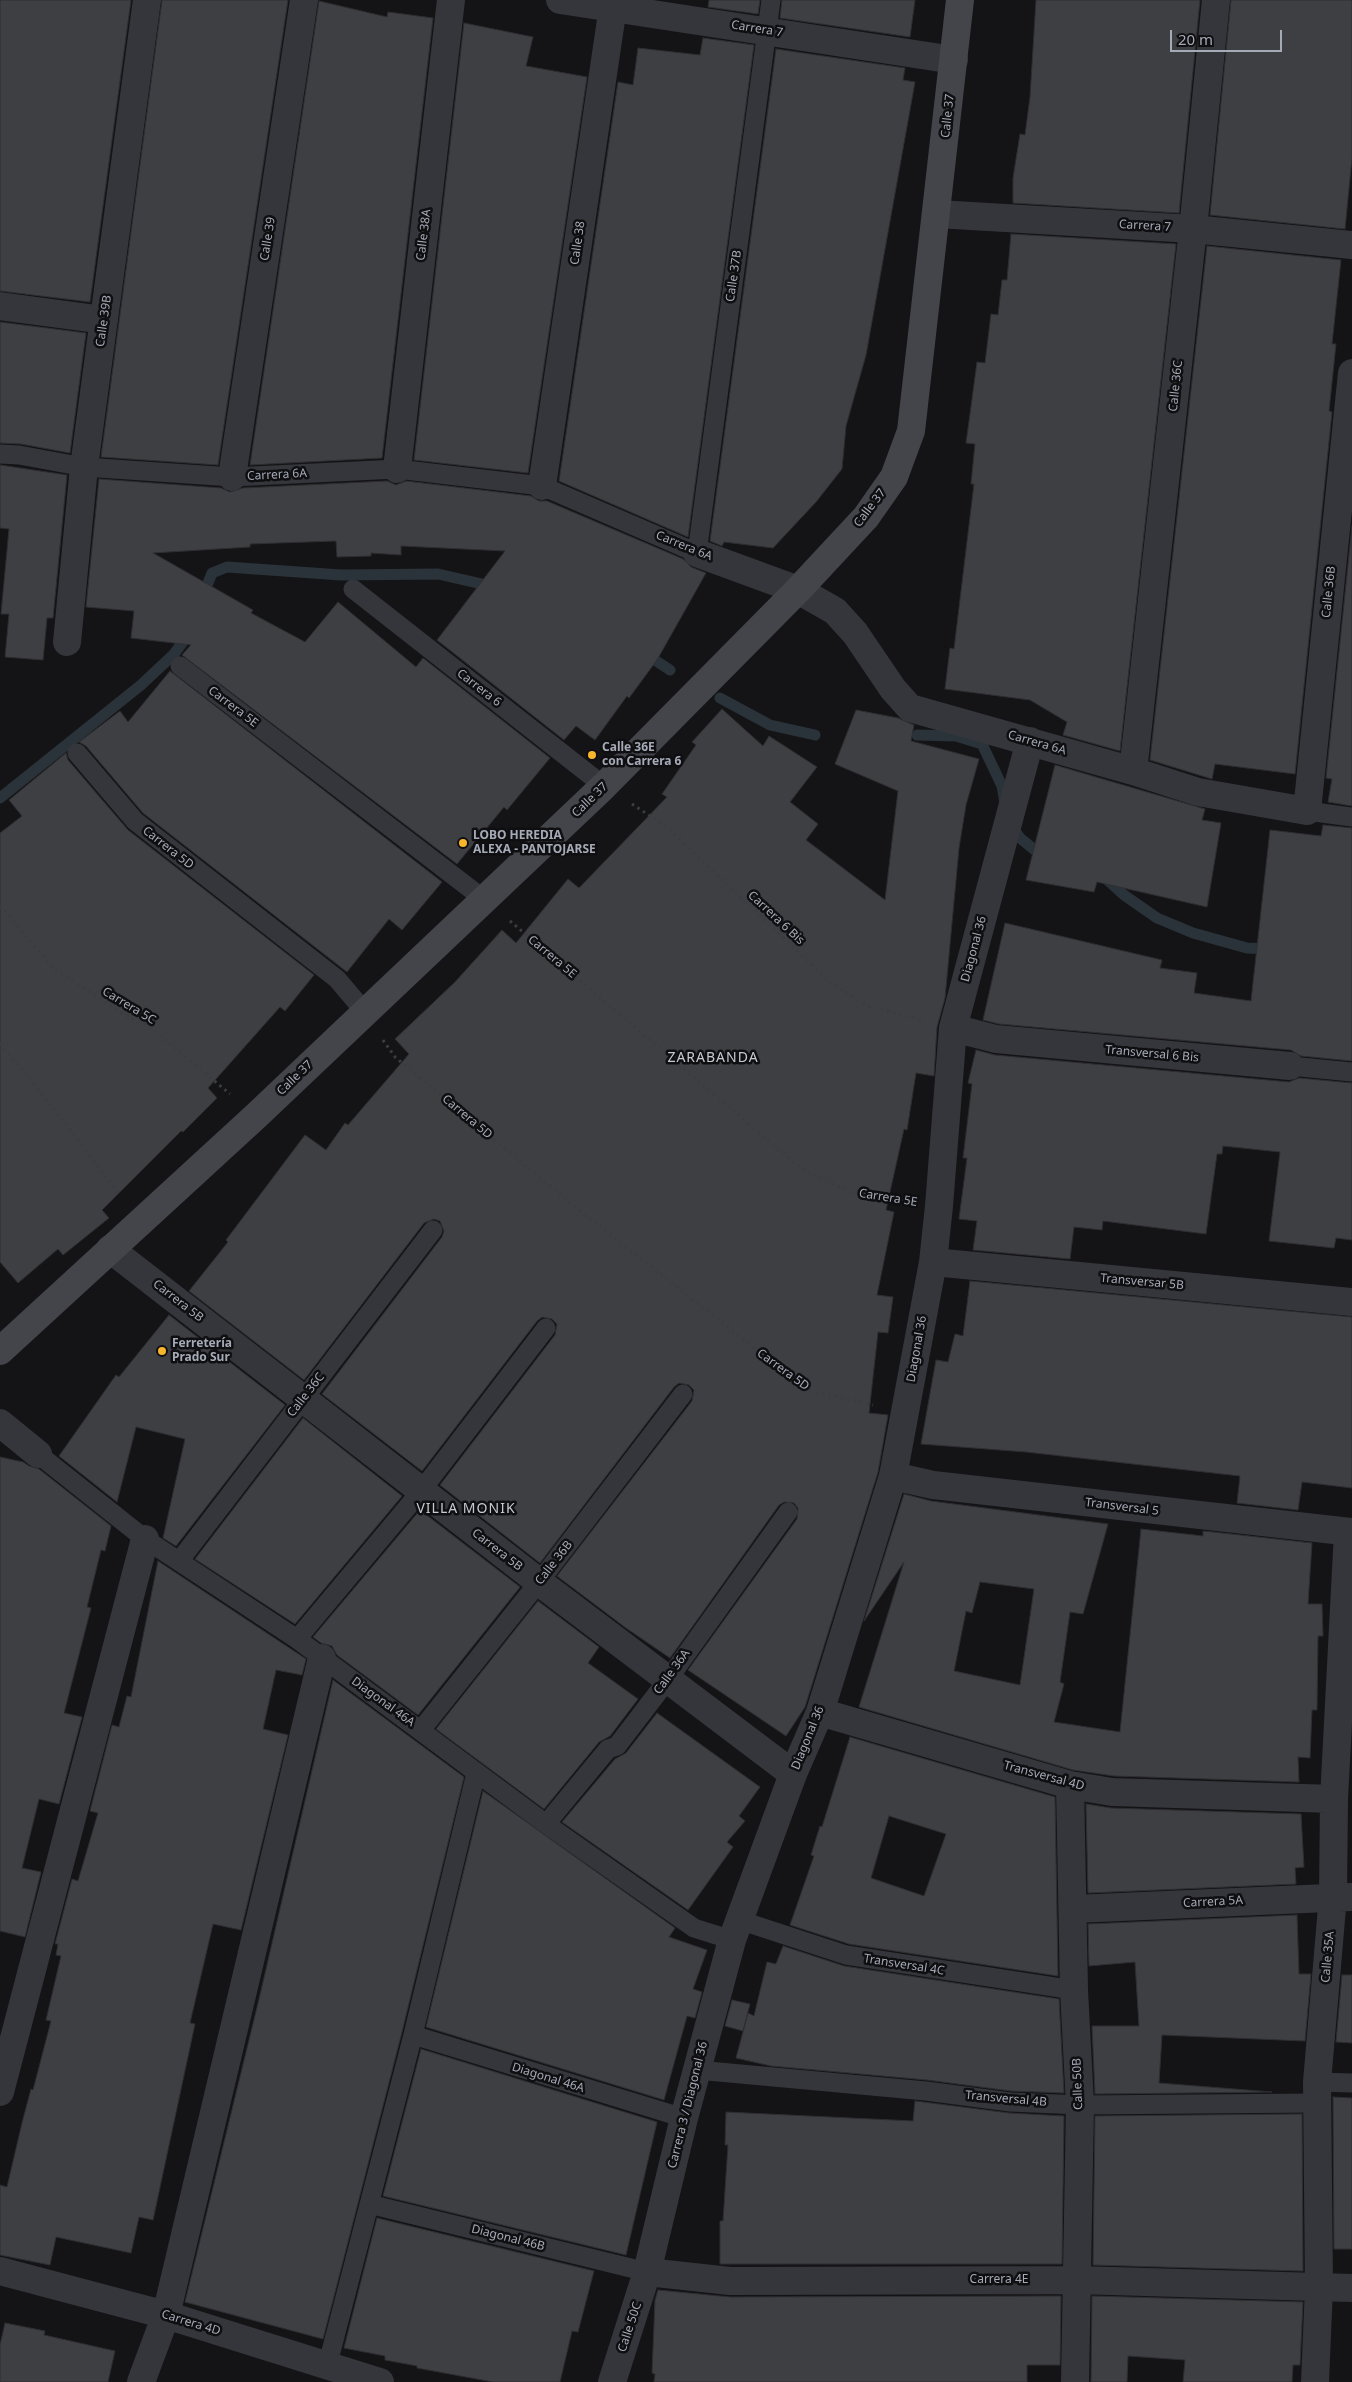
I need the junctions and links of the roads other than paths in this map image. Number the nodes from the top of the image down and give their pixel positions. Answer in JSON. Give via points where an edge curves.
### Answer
{"nodes":[{"id":1,"x":147,"y":0,"type":"edge"},
{"id":2,"x":304,"y":0,"type":"edge"},
{"id":3,"x":451,"y":0,"type":"edge"},
{"id":4,"x":560,"y":0,"type":"edge"},
{"id":5,"x":770,"y":0,"type":"edge"},
{"id":6,"x":960,"y":0,"type":"edge"},
{"id":7,"x":1216,"y":0,"type":"edge"},
{"id":8,"x":613,"y":4,"type":"edge"},
{"id":9,"x":767,"y":31,"type":"junction"},
{"id":10,"x":954,"y":60,"type":"junction"},
{"id":11,"x":937,"y":214,"type":"junction"},
{"id":12,"x":1193,"y":229,"type":"junction"},
{"id":13,"x":1352,"y":245,"type":"edge"},
{"id":14,"x":0,"y":306,"type":"edge"},
{"id":15,"x":104,"y":320,"type":"junction"},
{"id":16,"x":1352,"y":373,"type":"edge"},
{"id":17,"x":0,"y":454,"type":"edge"},
{"id":18,"x":84,"y":466,"type":"junction"},
{"id":19,"x":397,"y":469,"type":"junction"},
{"id":20,"x":232,"y":477,"type":"junction"},
{"id":21,"x":542,"y":486,"type":"junction"},
{"id":22,"x":698,"y":553,"type":"junction"},
{"id":23,"x":353,"y":589,"type":"dead end"},
{"id":24,"x":798,"y":590,"type":"junction"},
{"id":25,"x":67,"y":642,"type":"dead end"},
{"id":26,"x":180,"y":666,"type":"dead end"},
{"id":27,"x":1030,"y":741,"type":"junction"},
{"id":28,"x":77,"y":753,"type":"dead end"},
{"id":29,"x":1133,"y":771,"type":"junction"},
{"id":30,"x":604,"y":786,"type":"junction"},
{"id":31,"x":1307,"y":811,"type":"junction"},
{"id":32,"x":1352,"y":817,"type":"edge"},
{"id":33,"x":485,"y":900,"type":"junction"},
{"id":34,"x":365,"y":1012,"type":"junction"},
{"id":35,"x":953,"y":1028,"type":"junction"},
{"id":36,"x":1290,"y":1066,"type":"joint"},
{"id":37,"x":1352,"y":1072,"type":"edge"},
{"id":38,"x":433,"y":1230,"type":"dead end"},
{"id":39,"x":110,"y":1248,"type":"junction"},
{"id":40,"x":933,"y":1262,"type":"junction"},
{"id":41,"x":1352,"y":1302,"type":"edge"},
{"id":42,"x":546,"y":1328,"type":"dead end"},
{"id":43,"x":0,"y":1350,"type":"edge"},
{"id":44,"x":683,"y":1394,"type":"dead end"},
{"id":45,"x":303,"y":1398,"type":"junction"},
{"id":46,"x":0,"y":1423,"type":"edge"},
{"id":47,"x":38,"y":1454,"type":"joint"},
{"id":48,"x":893,"y":1476,"type":"junction"},
{"id":49,"x":421,"y":1491,"type":"junction"},
{"id":50,"x":788,"y":1512,"type":"dead end"},
{"id":51,"x":1350,"y":1532,"type":"edge"},
{"id":52,"x":145,"y":1539,"type":"junction"},
{"id":53,"x":180,"y":1560,"type":"junction"},
{"id":54,"x":539,"y":1582,"type":"junction"},
{"id":55,"x":297,"y":1639,"type":"junction"},
{"id":56,"x":322,"y":1658,"type":"junction"},
{"id":57,"x":669,"y":1678,"type":"junction"},
{"id":58,"x":820,"y":1712,"type":"junction"},
{"id":59,"x":422,"y":1730,"type":"junction"},
{"id":60,"x":476,"y":1773,"type":"junction"},
{"id":61,"x":793,"y":1774,"type":"junction"},
{"id":62,"x":1070,"y":1785,"type":"junction"},
{"id":63,"x":1334,"y":1799,"type":"junction"},
{"id":64,"x":546,"y":1824,"type":"junction"},
{"id":65,"x":1343,"y":1896,"type":"edge"},
{"id":66,"x":1074,"y":1910,"type":"junction"},
{"id":67,"x":735,"y":1930,"type":"junction"},
{"id":68,"x":1074,"y":1990,"type":"junction"},
{"id":69,"x":413,"y":2035,"type":"junction"},
{"id":70,"x":697,"y":2070,"type":"junction"},
{"id":71,"x":1352,"y":2084,"type":"edge"},
{"id":72,"x":0,"y":2092,"type":"edge"},
{"id":73,"x":1317,"y":2092,"type":"junction"},
{"id":74,"x":1080,"y":2105,"type":"junction"},
{"id":75,"x":684,"y":2118,"type":"junction"},
{"id":76,"x":370,"y":2204,"type":"junction"},
{"id":77,"x":0,"y":2271,"type":"edge"},
{"id":78,"x":647,"y":2272,"type":"junction"},
{"id":79,"x":1077,"y":2280,"type":"junction"},
{"id":80,"x":1319,"y":2288,"type":"junction"},
{"id":81,"x":1352,"y":2288,"type":"edge"},
{"id":82,"x":166,"y":2315,"type":"junction"},
{"id":83,"x":327,"y":2367,"type":"junction"},
{"id":84,"x":141,"y":2382,"type":"edge"},
{"id":85,"x":380,"y":2382,"type":"edge"},
{"id":86,"x":612,"y":2382,"type":"edge"},
{"id":87,"x":1075,"y":2382,"type":"edge"},
{"id":88,"x":1315,"y":2382,"type":"edge"}],
"edges":[{"from":1,"to":15,"type":"street","name":"Calle 39B"},
{"from":2,"to":20,"type":"street","name":"Calle 39"},
{"from":3,"to":19,"type":"street","name":"Calle 38A"},
{"from":4,"to":8,"type":"street","name":"Carrera 7"},
{"from":5,"to":9,"type":"lane","name":"Calle 37B"},
{"from":6,"to":10,"type":"main road","name":"Calle 37"},
{"from":7,"to":12,"type":"street","name":"Calle 36C"},
{"from":8,"to":9,"type":"street","name":"Carrera 7"},
{"from":8,"to":21,"type":"street","name":"Calle 38"},
{"from":9,"to":10,"type":"street","name":"Carrera 7"},
{"from":9,"to":22,"type":"lane","name":"Calle 37B"},
{"from":10,"to":11,"type":"main road","name":"Calle 37"},
{"from":11,"to":12,"type":"street","name":"Carrera 7"},
{"from":11,"to":24,"type":"main road","name":"Calle 37","via":[[911,432],[894,477],[866,517]]},
{"from":12,"to":13,"type":"street","name":"Carrera 7"},
{"from":12,"to":29,"type":"street","name":"Calle 36C"},
{"from":14,"to":15,"type":"street"},
{"from":15,"to":18,"type":"street","name":"Calle 39B"},
{"from":16,"to":31,"type":"street","name":"Calle 36B"},
{"from":17,"to":18,"type":"lane","name":"Carrera 6A"},
{"from":18,"to":20,"type":"lane","name":"Carrera 6A"},
{"from":18,"to":25,"type":"street","name":"Calle 39B"},
{"from":19,"to":20,"type":"lane","name":"Carrera 6A"},
{"from":19,"to":21,"type":"lane","name":"Carrera 6A"},
{"from":21,"to":22,"type":"lane","name":"Carrera 6A"},
{"from":22,"to":24,"type":"street","name":"Carrera 6A"},
{"from":23,"to":30,"type":"lane","name":"Carrera 6"},
{"from":24,"to":27,"type":"street","name":"Carrera 6A","via":[[835,611],[856,634],[910,708]]},
{"from":24,"to":30,"type":"main road","name":"Calle 37"},
{"from":26,"to":33,"type":"lane","name":"Carrera 5E"},
{"from":27,"to":29,"type":"street","name":"Carrera 6A"},
{"from":27,"to":35,"type":"street","name":"Diagonal 36"},
{"from":28,"to":34,"type":"lane","name":"Carrera 5D","via":[[135,821],[337,980]]},
{"from":29,"to":31,"type":"street","name":"Carrera 6A","via":[[1198,792]]},
{"from":30,"to":33,"type":"main road","name":"Calle 37"},
{"from":31,"to":32,"type":"lane"},
{"from":33,"to":34,"type":"main road","name":"Calle 37"},
{"from":34,"to":39,"type":"main road","name":"Calle 37"},
{"from":35,"to":36,"type":"street","name":"Transversal 6 Bis","via":[[996,1039]]},
{"from":35,"to":40,"type":"street","name":"Diagonal 36"},
{"from":36,"to":37,"type":"lane","name":"Transversal 6 Bis"},
{"from":38,"to":45,"type":"lane","name":"Calle 36C"},
{"from":39,"to":43,"type":"main road","name":"Calle 37"},
{"from":39,"to":45,"type":"street","name":"Carrera 5B"},
{"from":40,"to":41,"type":"street","name":"Transversar 5B"},
{"from":40,"to":48,"type":"street","name":"Diagonal 36"},
{"from":42,"to":49,"type":"lane"},
{"from":44,"to":54,"type":"lane","name":"Calle 36B"},
{"from":45,"to":49,"type":"street","name":"Carrera 5B"},
{"from":45,"to":53,"type":"lane","name":"Calle 36C"},
{"from":46,"to":47,"type":"street"},
{"from":47,"to":52,"type":"lane","name":"Diagonal 46A"},
{"from":48,"to":51,"type":"street","name":"Transversal 5","via":[[933,1485]]},
{"from":48,"to":58,"type":"street","name":"Diagonal 36"},
{"from":49,"to":54,"type":"street","name":"Carrera 5B"},
{"from":49,"to":55,"type":"lane"},
{"from":50,"to":57,"type":"lane","name":"Calle 36A"},
{"from":51,"to":63,"type":"street","name":"Calle 35A"},
{"from":52,"to":53,"type":"lane","name":"Diagonal 46A"},
{"from":52,"to":72,"type":"street"},
{"from":53,"to":55,"type":"lane","name":"Diagonal 46A"},
{"from":54,"to":57,"type":"street","name":"Carrera 5B"},
{"from":54,"to":59,"type":"lane","name":"Calle 36B"},
{"from":55,"to":56,"type":"lane","name":"Diagonal 46A"},
{"from":56,"to":59,"type":"lane","name":"Diagonal 46A"},
{"from":56,"to":82,"type":"street"},
{"from":57,"to":61,"type":"street","name":"Carrera 5B"},
{"from":57,"to":64,"type":"lane","name":"Calle 36A","via":[[617,1746],[608,1749]]},
{"from":58,"to":61,"type":"street","name":"Diagonal 36"},
{"from":58,"to":62,"type":"street","name":"Transversal 4D"},
{"from":59,"to":60,"type":"lane","name":"Diagonal 46A"},
{"from":60,"to":64,"type":"lane","name":"Diagonal 46A"},
{"from":60,"to":69,"type":"lane"},
{"from":61,"to":67,"type":"street","name":"Diagonal 36"},
{"from":62,"to":63,"type":"street","name":"Transversal 4D","via":[[1112,1792]]},
{"from":62,"to":66,"type":"street","name":"Calle 50B"},
{"from":63,"to":65,"type":"street","name":"Calle 35A"},
{"from":64,"to":67,"type":"lane","name":"Diagonal 46A","via":[[694,1928]]},
{"from":65,"to":66,"type":"street","name":"Carrera 5A"},
{"from":65,"to":73,"type":"street","name":"Calle 35A"},
{"from":66,"to":68,"type":"street","name":"Calle 50B"},
{"from":67,"to":68,"type":"lane","name":"Transversal 4C","via":[[846,1955]]},
{"from":67,"to":70,"type":"street","name":"Carrera 3 / Diagonal 36"},
{"from":68,"to":74,"type":"street","name":"Calle 50B"},
{"from":69,"to":75,"type":"lane","name":"Diagonal 46A"},
{"from":69,"to":76,"type":"lane"},
{"from":70,"to":74,"type":"lane","name":"Transversal 4B","via":[[1010,2102]]},
{"from":70,"to":75,"type":"street","name":"Carrera 3 / Diagonal 36"},
{"from":71,"to":73,"type":"lane","name":"Transversal 4B"},
{"from":73,"to":74,"type":"lane","name":"Transversal 4B"},
{"from":73,"to":80,"type":"street","name":"Calle 35A"},
{"from":74,"to":79,"type":"street","name":"Calle 50B"},
{"from":75,"to":78,"type":"street","name":"Carrera 3 / Diagonal 36"},
{"from":76,"to":78,"type":"lane","name":"Diagonal 46B"},
{"from":76,"to":83,"type":"lane"},
{"from":77,"to":82,"type":"street","name":"Carrera 4D"},
{"from":78,"to":79,"type":"street","name":"Carrera 4E","via":[[730,2281]]},
{"from":78,"to":86,"type":"street","name":"Calle 50C"},
{"from":79,"to":80,"type":"street","name":"Carrera 4E"},
{"from":79,"to":87,"type":"street","name":"Calle 50B"},
{"from":80,"to":81,"type":"street","name":"Carrera 4E"},
{"from":80,"to":88,"type":"street","name":"Calle 35A"},
{"from":82,"to":83,"type":"street","name":"Carrera 4D"},
{"from":82,"to":84,"type":"street"},
{"from":83,"to":85,"type":"street","name":"Carrera 4D"}]}
